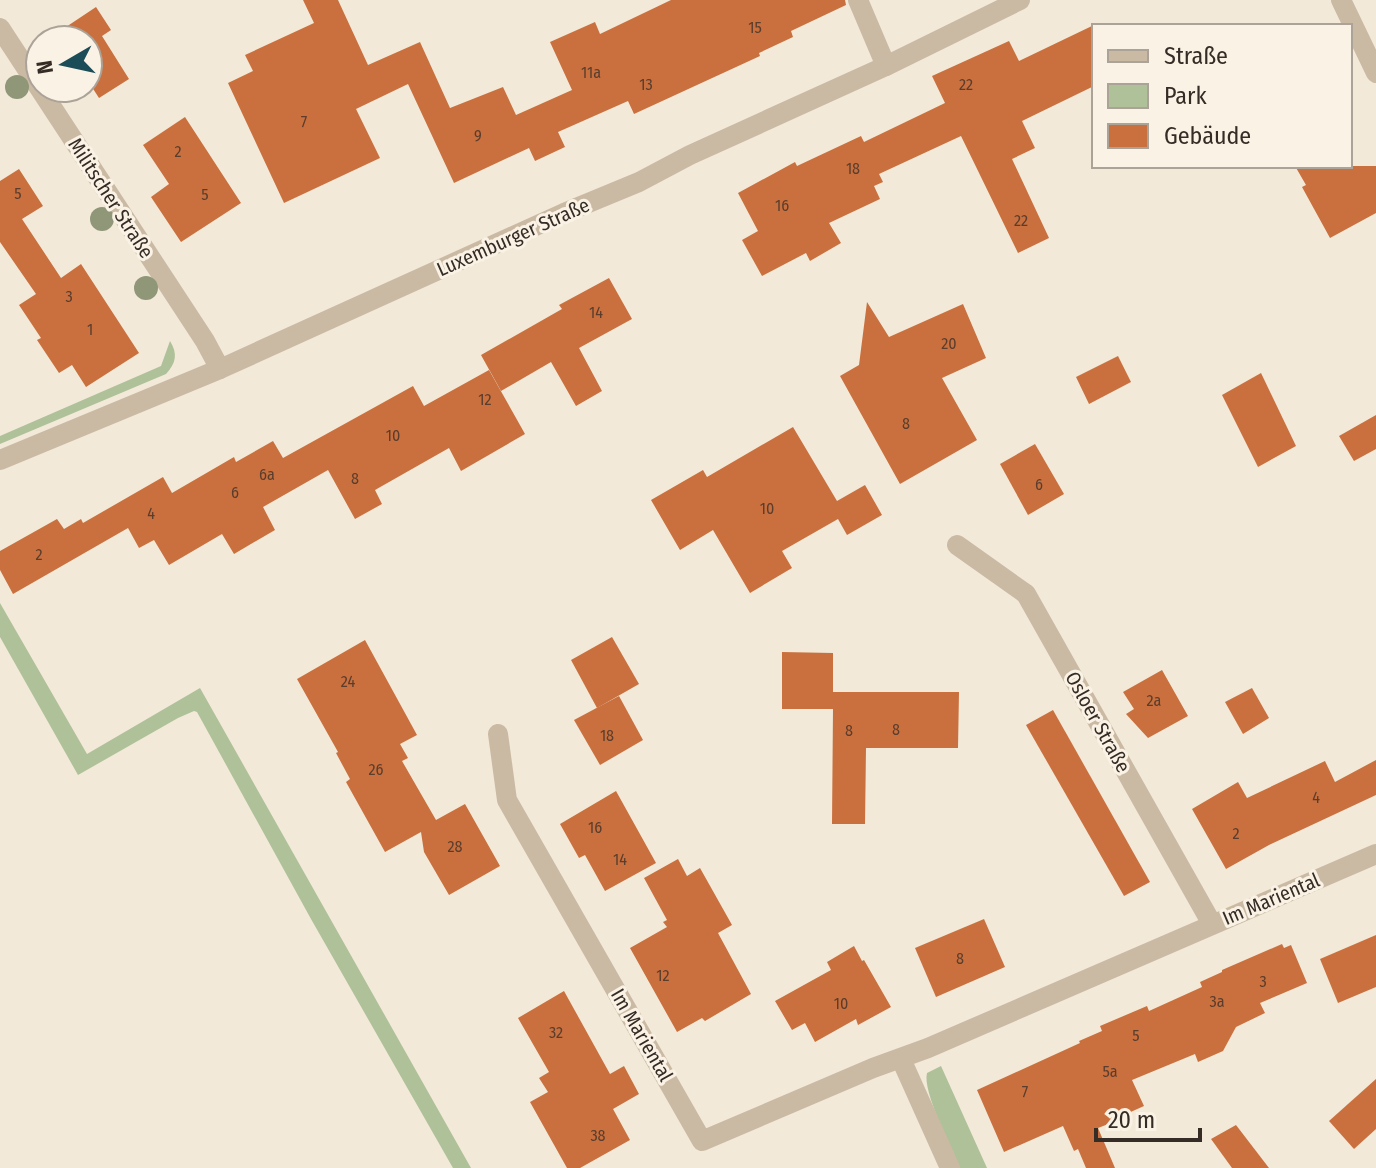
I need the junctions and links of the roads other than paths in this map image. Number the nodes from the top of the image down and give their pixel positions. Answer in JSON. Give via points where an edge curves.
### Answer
{"nodes":[{"id":1,"x":858,"y":0,"type":"edge"},
{"id":2,"x":1020,"y":0,"type":"edge"},
{"id":3,"x":1341,"y":0,"type":"edge"},
{"id":4,"x":0,"y":28,"type":"edge"},
{"id":5,"x":886,"y":66,"type":"junction"},
{"id":6,"x":1376,"y":73,"type":"edge"},
{"id":7,"x":220,"y":369,"type":"junction"},
{"id":8,"x":0,"y":460,"type":"edge"},
{"id":9,"x":957,"y":545,"type":"dead end"},
{"id":10,"x":498,"y":734,"type":"dead end"},
{"id":11,"x":1376,"y":854,"type":"edge"},
{"id":12,"x":1212,"y":924,"type":"junction"},
{"id":13,"x":901,"y":1059,"type":"junction"},
{"id":14,"x":950,"y":1168,"type":"edge"}],
"edges":[{"from":1,"to":5,"type":"street"},
{"from":2,"to":5,"type":"street","name":"Luxemburger Straße"},
{"from":3,"to":6,"type":"street"},
{"from":4,"to":7,"type":"street","name":"Militscher Straße"},
{"from":5,"to":7,"type":"street","name":"Luxemburger Straße"},
{"from":7,"to":8,"type":"street","name":"Luxemburger Straße"},
{"from":9,"to":12,"type":"street","name":"Osloer Straße","via":[[1026,594]]},
{"from":10,"to":13,"type":"street","name":"Im Mariental","via":[[507,800],[702,1141]]},
{"from":11,"to":12,"type":"street","name":"Im Mariental"},
{"from":12,"to":13,"type":"street","name":"Im Mariental"},
{"from":13,"to":14,"type":"street"}]}
